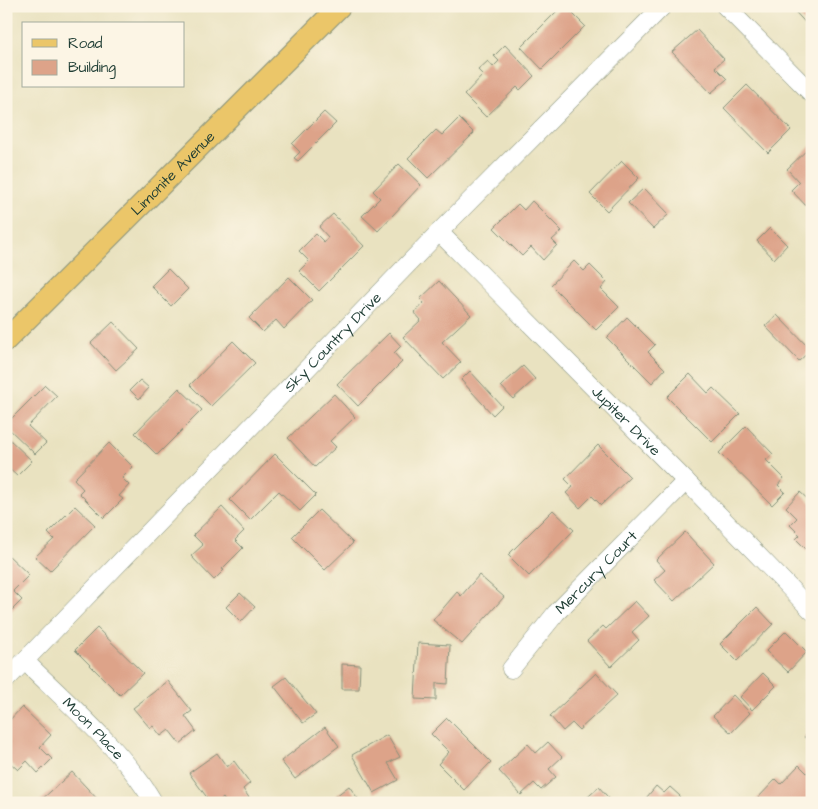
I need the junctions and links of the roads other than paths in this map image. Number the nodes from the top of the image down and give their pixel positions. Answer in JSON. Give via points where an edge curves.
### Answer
{"nodes":[{"id":1,"x":340,"y":6,"type":"edge"},
{"id":2,"x":663,"y":6,"type":"edge"},
{"id":3,"x":724,"y":6,"type":"edge"},
{"id":4,"x":812,"y":94,"type":"edge"},
{"id":5,"x":438,"y":232,"type":"junction"},
{"id":6,"x":6,"y":340,"type":"edge"},
{"id":7,"x":686,"y":481,"type":"junction"},
{"id":8,"x":812,"y":612,"type":"edge"},
{"id":9,"x":25,"y":661,"type":"junction"},
{"id":10,"x":511,"y":669,"type":"dead end"},
{"id":11,"x":6,"y":680,"type":"edge"},
{"id":12,"x":154,"y":803,"type":"edge"}],
"edges":[{"from":1,"to":6,"type":"main road","name":"Limonite Avenue"},
{"from":2,"to":5,"type":"street","name":"Sky Country Drive"},
{"from":3,"to":4,"type":"street"},
{"from":5,"to":7,"type":"street","name":"Jupiter Drive"},
{"from":5,"to":9,"type":"street","name":"Sky Country Drive"},
{"from":7,"to":8,"type":"street","name":"Jupiter Drive"},
{"from":7,"to":10,"type":"street","name":"Mercury Court","via":[[556,613]]},
{"from":9,"to":11,"type":"street","name":"Sky Country Drive"},
{"from":9,"to":12,"type":"street","name":"Moon Place","via":[[105,741],[145,787]]}]}
